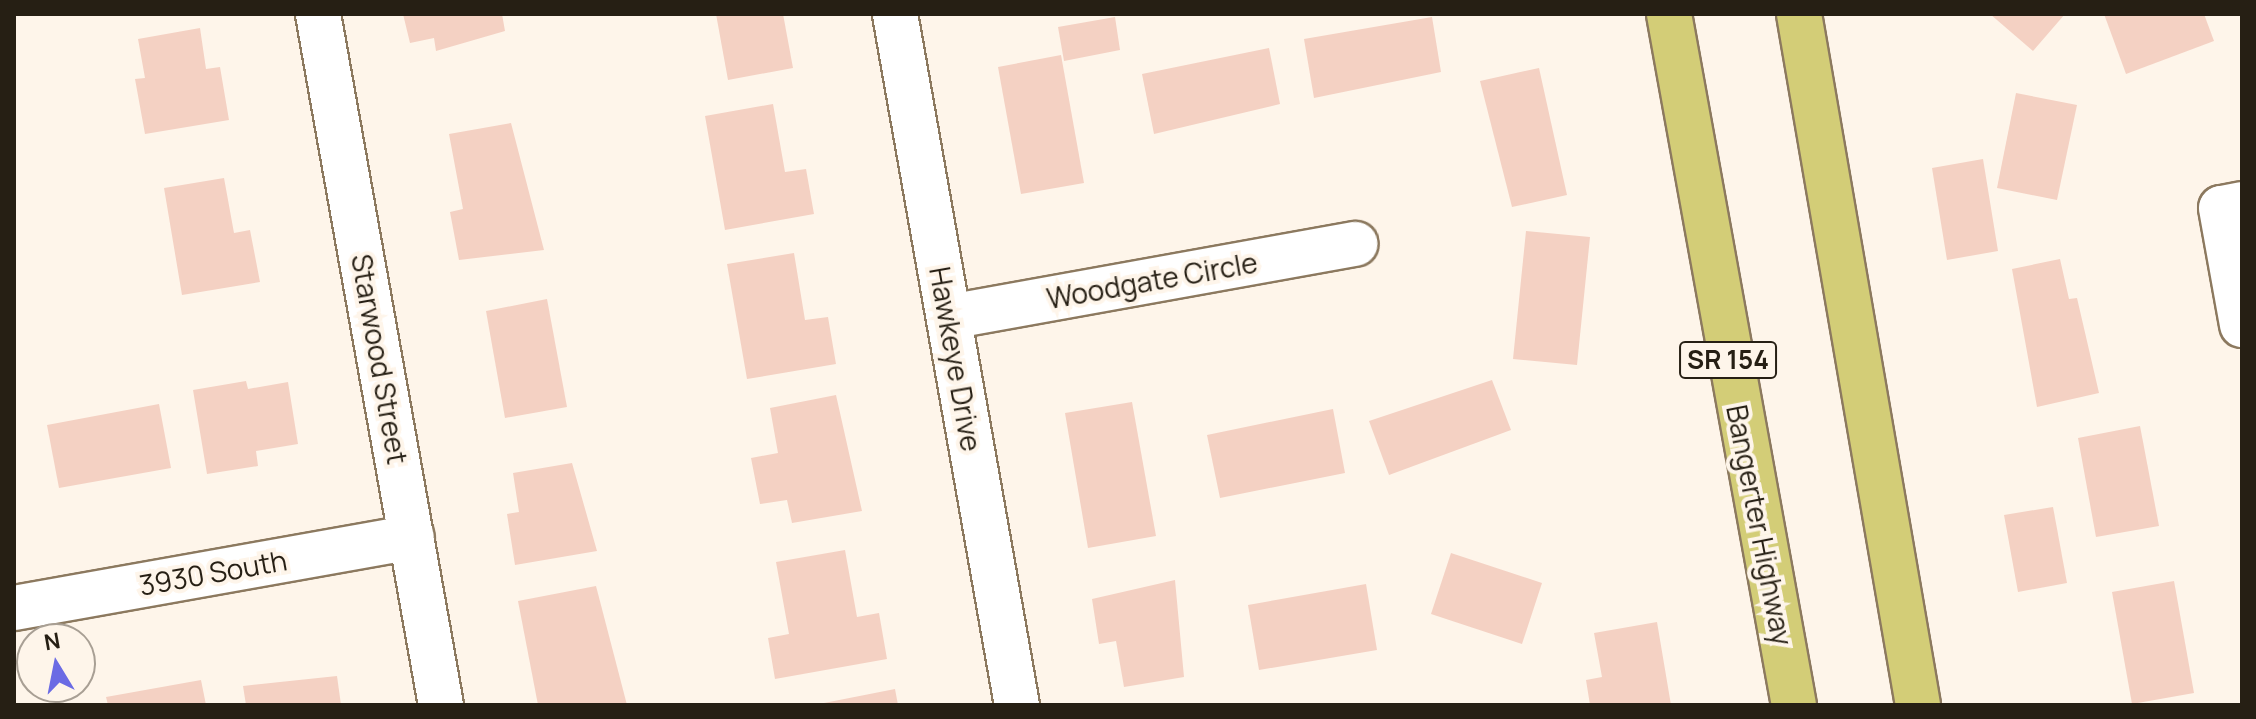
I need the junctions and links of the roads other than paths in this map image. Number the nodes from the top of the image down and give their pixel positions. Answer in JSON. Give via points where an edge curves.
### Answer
{"nodes":[{"id":1,"x":318,"y":14,"type":"edge"},
{"id":2,"x":895,"y":14,"type":"edge"},
{"id":3,"x":1669,"y":14,"type":"edge"},
{"id":4,"x":1799,"y":14,"type":"edge"},
{"id":5,"x":2232,"y":206,"type":"edge"},
{"id":6,"x":1355,"y":244,"type":"dead end"},
{"id":7,"x":949,"y":317,"type":"junction"},
{"id":8,"x":2242,"y":325,"type":"edge"},
{"id":9,"x":412,"y":537,"type":"junction"},
{"id":10,"x":14,"y":608,"type":"edge"},
{"id":11,"x":441,"y":705,"type":"edge"},
{"id":12,"x":1017,"y":705,"type":"edge"},
{"id":13,"x":1794,"y":705,"type":"edge"},
{"id":14,"x":1918,"y":705,"type":"edge"}],
"edges":[{"from":1,"to":9,"type":"street","name":"Starwood Street"},
{"from":2,"to":7,"type":"street","name":"Hawkeye Drive"},
{"from":3,"to":13,"type":"highway","name":"Bangerter Highway","number":"SR 154"},
{"from":4,"to":14,"type":"highway"},
{"from":5,"to":8,"type":"street"},
{"from":6,"to":7,"type":"street","name":"Woodgate Circle"},
{"from":7,"to":12,"type":"street","name":"Hawkeye Drive"},
{"from":9,"to":10,"type":"street","name":"3930 South"},
{"from":9,"to":11,"type":"street","name":"Starwood Street"}]}
